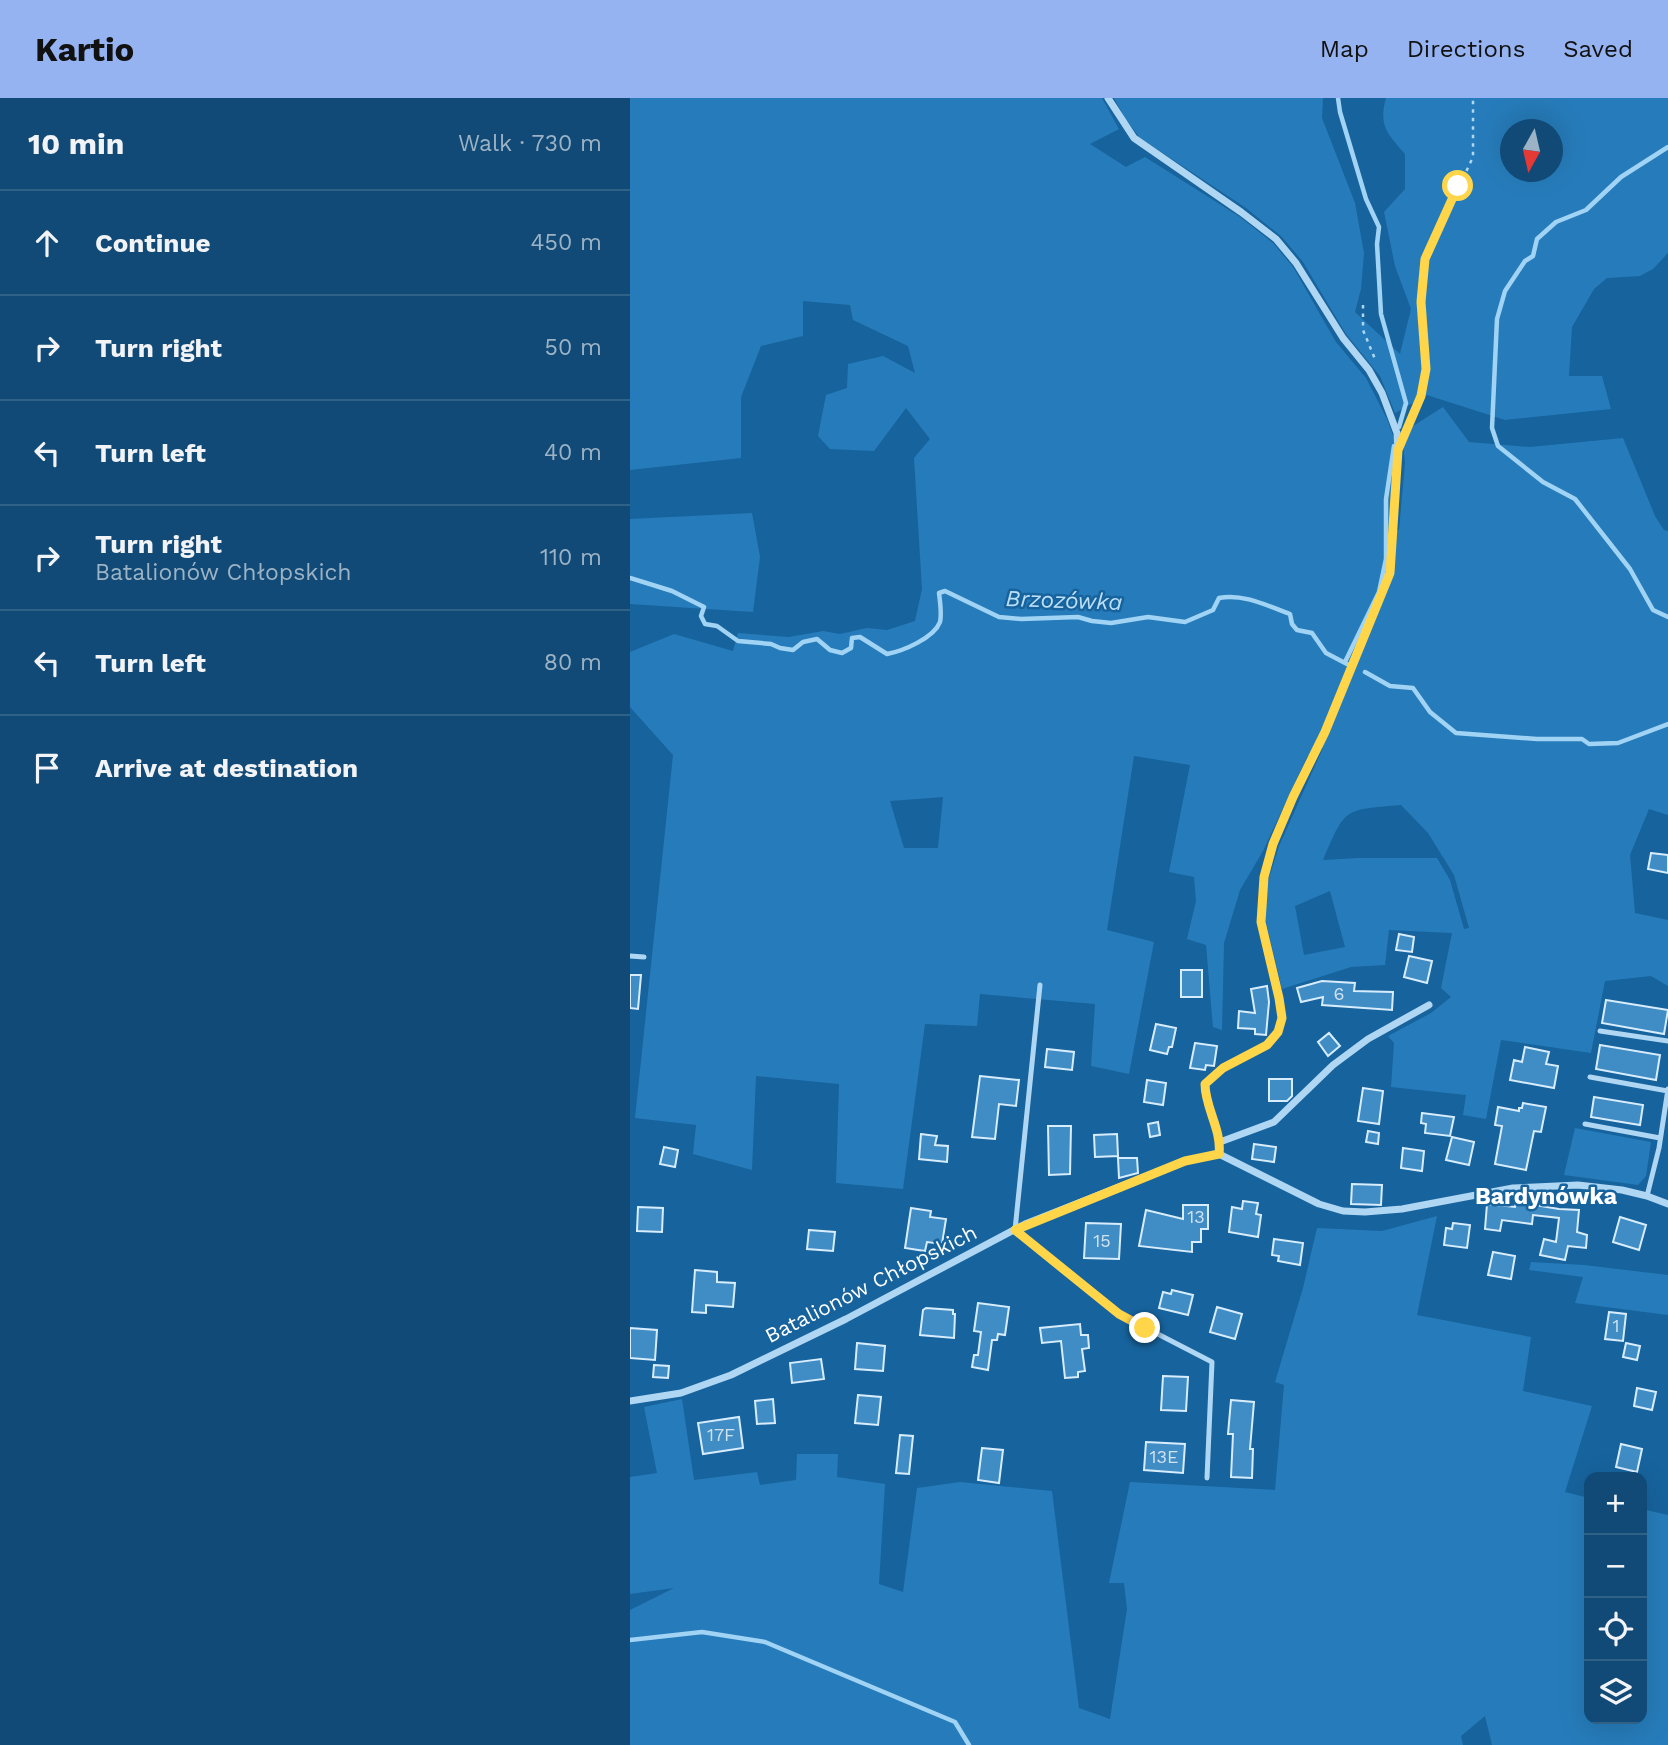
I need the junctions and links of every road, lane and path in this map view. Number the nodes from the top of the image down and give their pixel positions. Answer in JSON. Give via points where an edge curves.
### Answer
{"nodes":[{"id":1,"x":1108,"y":98,"type":"edge"},
{"id":2,"x":1473,"y":98,"type":"edge"},
{"id":3,"x":1363,"y":305,"type":"dead end"},
{"id":4,"x":1369,"y":370,"type":"junction"},
{"id":5,"x":1398,"y":450,"type":"junction"},
{"id":6,"x":630,"y":956,"type":"edge"},
{"id":7,"x":644,"y":957,"type":"dead end"},
{"id":8,"x":1040,"y":985,"type":"dead end"},
{"id":9,"x":1430,"y":1005,"type":"dead end"},
{"id":10,"x":1600,"y":1031,"type":"dead end"},
{"id":11,"x":1668,"y":1041,"type":"edge"},
{"id":12,"x":1590,"y":1077,"type":"dead end"},
{"id":13,"x":1668,"y":1090,"type":"edge"},
{"id":14,"x":1585,"y":1124,"type":"dead end"},
{"id":15,"x":1660,"y":1138,"type":"junction"},
{"id":16,"x":1220,"y":1142,"type":"junction"},
{"id":17,"x":1219,"y":1154,"type":"junction"},
{"id":18,"x":1647,"y":1196,"type":"junction"},
{"id":19,"x":1668,"y":1204,"type":"edge"},
{"id":20,"x":1015,"y":1230,"type":"junction"},
{"id":21,"x":630,"y":1401,"type":"edge"},
{"id":22,"x":1206,"y":1478,"type":"dead end"}],
"edges":[{"from":1,"to":4,"type":"street","via":[[1134,138],[1276,239]]},
{"from":2,"to":5,"type":"path","via":[[1473,157],[1425,259],[1421,302],[1426,369],[1421,396]]},
{"from":3,"to":4,"type":"path","via":[[1363,330],[1377,364]]},
{"from":4,"to":5,"type":"street","via":[[1397,433]]},
{"from":5,"to":16,"type":"street","via":[[1390,573],[1273,844],[1264,877],[1261,922],[1282,1018],[1267,1045],[1223,1068],[1205,1084]]},
{"from":6,"to":7,"type":"lane"},
{"from":8,"to":20,"type":"lane"},
{"from":9,"to":16,"type":"street","via":[[1368,1039],[1333,1065],[1274,1122]]},
{"from":10,"to":11,"type":"lane"},
{"from":12,"to":13,"type":"lane"},
{"from":13,"to":15,"type":"lane"},
{"from":14,"to":15,"type":"lane"},
{"from":15,"to":18,"type":"lane"},
{"from":16,"to":17,"type":"street"},
{"from":17,"to":18,"type":"street","via":[[1343,1210],[1402,1209],[1542,1186],[1578,1185]]},
{"from":17,"to":20,"type":"street","name":"Batalionów Chłopskich","via":[[1185,1161]]},
{"from":18,"to":19,"type":"street"},
{"from":20,"to":21,"type":"street","name":"Batalionów Chłopskich","via":[[731,1375],[681,1393]]},
{"from":20,"to":22,"type":"lane","via":[[1119,1314],[1212,1362]]}]}
